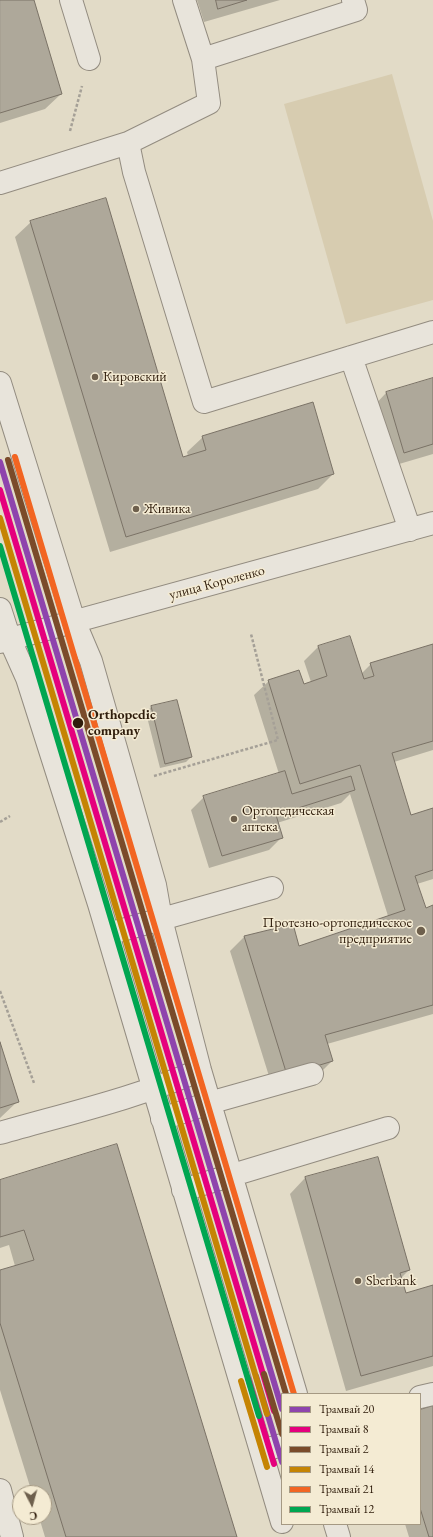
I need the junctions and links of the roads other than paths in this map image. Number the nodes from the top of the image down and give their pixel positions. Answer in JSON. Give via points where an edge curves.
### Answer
{"nodes":[{"id":1,"x":71,"y":0,"type":"edge"},
{"id":2,"x":184,"y":0,"type":"edge"},
{"id":3,"x":352,"y":0,"type":"edge"},
{"id":4,"x":90,"y":59,"type":"road end"},
{"id":5,"x":203,"y":59,"type":"junction"},
{"id":6,"x":128,"y":143,"type":"junction"},
{"id":7,"x":0,"y":183,"type":"edge"},
{"id":8,"x":433,"y":332,"type":"edge"},
{"id":9,"x":351,"y":357,"type":"junction"},
{"id":10,"x":0,"y":383,"type":"edge"},
{"id":11,"x":433,"y":523,"type":"edge"},
{"id":12,"x":410,"y":530,"type":"junction"},
{"id":13,"x":0,"y":609,"type":"edge"},
{"id":14,"x":74,"y":621,"type":"junction"},
{"id":15,"x":5,"y":641,"type":"edge"},
{"id":16,"x":272,"y":888,"type":"dead end"},
{"id":17,"x":161,"y":919,"type":"junction"},
{"id":18,"x":108,"y":934,"type":"junction"},
{"id":19,"x":200,"y":1070,"type":"junction"},
{"id":20,"x":312,"y":1074,"type":"dead end"},
{"id":21,"x":153,"y":1088,"type":"junction"},
{"id":22,"x":209,"y":1103,"type":"junction"},
{"id":23,"x":162,"y":1119,"type":"junction"},
{"id":24,"x":388,"y":1128,"type":"dead end"},
{"id":25,"x":0,"y":1133,"type":"edge"},
{"id":26,"x":230,"y":1174,"type":"junction"},
{"id":27,"x":183,"y":1190,"type":"junction"},
{"id":28,"x":296,"y":1393,"type":"edge"},
{"id":29,"x":433,"y":1394,"type":"edge"},
{"id":30,"x":421,"y":1397,"type":"edge"},
{"id":31,"x":281,"y":1445,"type":"edge"},
{"id":32,"x":261,"y":1451,"type":"junction"},
{"id":33,"x":0,"y":1490,"type":"edge"},
{"id":34,"x":281,"y":1520,"type":"edge"},
{"id":35,"x":283,"y":1525,"type":"edge"},
{"id":36,"x":335,"y":1525,"type":"edge"},
{"id":37,"x":12,"y":1537,"type":"edge"},
{"id":38,"x":286,"y":1537,"type":"edge"},
{"id":39,"x":339,"y":1537,"type":"edge"}],
"edges":[{"from":1,"to":4,"type":"street"},
{"from":2,"to":5,"type":"street"},
{"from":3,"to":5,"type":"street","via":[[356,10]]},
{"from":5,"to":6,"type":"street","via":[[208,103]]},
{"from":6,"to":7,"type":"street"},
{"from":6,"to":9,"type":"street","via":[[134,172],[204,402]]},
{"from":8,"to":9,"type":"street"},
{"from":9,"to":12,"type":"street"},
{"from":10,"to":14,"type":"street"},
{"from":11,"to":12,"type":"street","name":"улица Короленко"},
{"from":12,"to":14,"type":"street","name":"улица Короленко"},
{"from":13,"to":15,"type":"street"},
{"from":14,"to":15,"type":"street","name":"улица Короленко"},
{"from":14,"to":17,"type":"street","via":[[91,661],[155,885]]},
{"from":15,"to":18,"type":"street","via":[[27,678]]},
{"from":16,"to":17,"type":"street"},
{"from":17,"to":18,"type":"street"},
{"from":17,"to":19,"type":"street"},
{"from":18,"to":21,"type":"street"},
{"from":19,"to":21,"type":"street"},
{"from":19,"to":22,"type":"street"},
{"from":20,"to":22,"type":"street"},
{"from":21,"to":23,"type":"street"},
{"from":21,"to":25,"type":"street"},
{"from":22,"to":23,"type":"street"},
{"from":22,"to":26,"type":"street"},
{"from":23,"to":27,"type":"street"},
{"from":24,"to":26,"type":"street","via":[[275,1163]]},
{"from":26,"to":27,"type":"street"},
{"from":26,"to":28,"type":"street"},
{"from":27,"to":32,"type":"street"},
{"from":29,"to":30,"type":"street"},
{"from":31,"to":32,"type":"street"},
{"from":32,"to":34,"type":"street"},
{"from":33,"to":37,"type":"street"},
{"from":35,"to":38,"type":"street"},
{"from":36,"to":39,"type":"street"}]}
